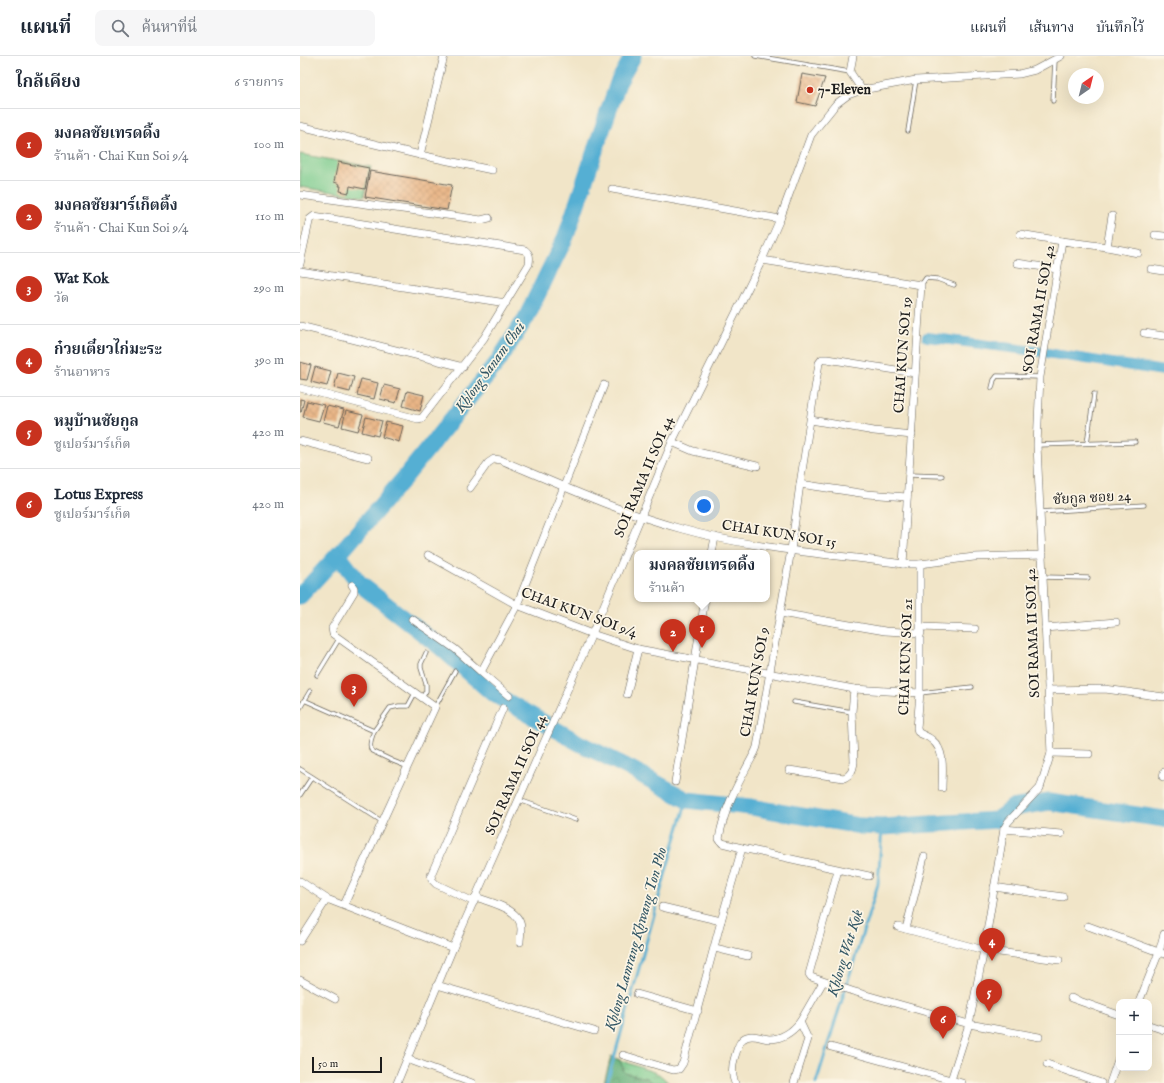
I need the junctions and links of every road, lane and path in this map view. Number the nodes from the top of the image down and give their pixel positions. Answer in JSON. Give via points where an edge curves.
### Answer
{"nodes":[{"id":1,"x":444,"y":56,"type":"edge"},
{"id":2,"x":755,"y":56,"type":"edge"},
{"id":3,"x":853,"y":56,"type":"edge"},
{"id":4,"x":1058,"y":58,"type":"edge"},
{"id":5,"x":850,"y":72,"type":"junction"},
{"id":6,"x":916,"y":80,"type":"junction"},
{"id":7,"x":862,"y":90,"type":"junction"},
{"id":8,"x":1053,"y":101,"type":"dead end"},
{"id":9,"x":300,"y":126,"type":"edge"},
{"id":10,"x":908,"y":130,"type":"dead end"},
{"id":11,"x":420,"y":155,"type":"junction"},
{"id":12,"x":492,"y":170,"type":"dead end"},
{"id":13,"x":612,"y":189,"type":"dead end"},
{"id":14,"x":300,"y":195,"type":"edge"},
{"id":15,"x":1112,"y":216,"type":"dead end"},
{"id":16,"x":489,"y":218,"type":"dead end"},
{"id":17,"x":780,"y":219,"type":"junction"},
{"id":18,"x":1020,"y":234,"type":"dead end"},
{"id":19,"x":1155,"y":235,"type":"dead end"},
{"id":20,"x":1164,"y":236,"type":"edge"},
{"id":21,"x":1062,"y":241,"type":"junction"},
{"id":22,"x":1107,"y":247,"type":"junction"},
{"id":23,"x":1138,"y":253,"type":"dead end"},
{"id":24,"x":762,"y":260,"type":"junction"},
{"id":25,"x":1017,"y":262,"type":"dead end"},
{"id":26,"x":300,"y":264,"type":"edge"},
{"id":27,"x":1151,"y":269,"type":"dead end"},
{"id":28,"x":300,"y":270,"type":"edge"},
{"id":29,"x":1057,"y":270,"type":"junction"},
{"id":30,"x":1164,"y":271,"type":"edge"},
{"id":31,"x":921,"y":284,"type":"junction"},
{"id":32,"x":954,"y":285,"type":"dead end"},
{"id":33,"x":506,"y":303,"type":"junction"},
{"id":34,"x":300,"y":326,"type":"edge"},
{"id":35,"x":1144,"y":333,"type":"dead end"},
{"id":36,"x":1164,"y":336,"type":"edge"},
{"id":37,"x":463,"y":367,"type":"junction"},
{"id":38,"x":915,"y":373,"type":"junction"},
{"id":39,"x":1040,"y":377,"type":"junction"},
{"id":40,"x":604,"y":385,"type":"dead end"},
{"id":41,"x":300,"y":388,"type":"edge"},
{"id":42,"x":992,"y":388,"type":"dead end"},
{"id":43,"x":1094,"y":394,"type":"dead end"},
{"id":44,"x":811,"y":420,"type":"junction"},
{"id":45,"x":912,"y":435,"type":"junction"},
{"id":46,"x":300,"y":441,"type":"edge"},
{"id":47,"x":672,"y":442,"type":"junction"},
{"id":48,"x":1135,"y":442,"type":"dead end"},
{"id":49,"x":1086,"y":443,"type":"junction"},
{"id":50,"x":1037,"y":445,"type":"junction"},
{"id":51,"x":368,"y":458,"type":"dead end"},
{"id":52,"x":757,"y":466,"type":"dead end"},
{"id":53,"x":908,"y":474,"type":"junction"},
{"id":54,"x":942,"y":476,"type":"dead end"},
{"id":55,"x":800,"y":484,"type":"junction"},
{"id":56,"x":563,"y":486,"type":"junction"},
{"id":57,"x":470,"y":488,"type":"dead end"},
{"id":58,"x":907,"y":497,"type":"junction"},
{"id":59,"x":1144,"y":506,"type":"dead end"},
{"id":60,"x":1040,"y":512,"type":"junction"},
{"id":61,"x":640,"y":517,"type":"junction"},
{"id":62,"x":715,"y":537,"type":"junction"},
{"id":63,"x":713,"y":550,"type":"edge"},
{"id":64,"x":791,"y":550,"type":"junction"},
{"id":65,"x":428,"y":555,"type":"dead end"},
{"id":66,"x":1042,"y":555,"type":"junction"},
{"id":67,"x":903,"y":564,"type":"junction"},
{"id":68,"x":920,"y":564,"type":"junction"},
{"id":69,"x":1043,"y":577,"type":"junction"},
{"id":70,"x":1088,"y":578,"type":"dead end"},
{"id":71,"x":352,"y":586,"type":"dead end"},
{"id":72,"x":705,"y":602,"type":"edge"},
{"id":73,"x":516,"y":605,"type":"junction"},
{"id":74,"x":780,"y":613,"type":"junction"},
{"id":75,"x":412,"y":619,"type":"dead end"},
{"id":76,"x":1116,"y":622,"type":"dead end"},
{"id":77,"x":1045,"y":628,"type":"junction"},
{"id":78,"x":975,"y":629,"type":"dead end"},
{"id":79,"x":921,"y":630,"type":"junction"},
{"id":80,"x":592,"y":634,"type":"junction"},
{"id":81,"x":339,"y":639,"type":"junction"},
{"id":82,"x":638,"y":649,"type":"junction"},
{"id":83,"x":426,"y":653,"type":"dead end"},
{"id":84,"x":695,"y":660,"type":"junction"},
{"id":85,"x":455,"y":671,"type":"dead end"},
{"id":86,"x":481,"y":672,"type":"junction"},
{"id":87,"x":770,"y":673,"type":"junction"},
{"id":88,"x":318,"y":674,"type":"dead end"},
{"id":89,"x":972,"y":687,"type":"dead end"},
{"id":90,"x":854,"y":689,"type":"junction"},
{"id":91,"x":1048,"y":690,"type":"junction"},
{"id":92,"x":310,"y":691,"type":"dead end"},
{"id":93,"x":415,"y":693,"type":"junction"},
{"id":94,"x":920,"y":693,"type":"junction"},
{"id":95,"x":627,"y":694,"type":"dead end"},
{"id":96,"x":509,"y":696,"type":"dead end"},
{"id":97,"x":1164,"y":697,"type":"edge"},
{"id":98,"x":422,"y":698,"type":"junction"},
{"id":99,"x":304,"y":700,"type":"junction"},
{"id":100,"x":794,"y":702,"type":"dead end"},
{"id":101,"x":435,"y":707,"type":"junction"},
{"id":102,"x":300,"y":708,"type":"edge"},
{"id":103,"x":503,"y":708,"type":"dead end"},
{"id":104,"x":852,"y":712,"type":"junction"},
{"id":105,"x":374,"y":730,"type":"junction"},
{"id":106,"x":1050,"y":753,"type":"junction"},
{"id":107,"x":1089,"y":754,"type":"dead end"},
{"id":108,"x":408,"y":767,"type":"junction"},
{"id":109,"x":300,"y":769,"type":"edge"},
{"id":110,"x":789,"y":770,"type":"dead end"},
{"id":111,"x":312,"y":776,"type":"junction"},
{"id":112,"x":675,"y":782,"type":"dead end"},
{"id":113,"x":942,"y":788,"type":"dead end"},
{"id":114,"x":300,"y":795,"type":"edge"},
{"id":115,"x":519,"y":800,"type":"junction"},
{"id":116,"x":576,"y":820,"type":"dead end"},
{"id":117,"x":383,"y":822,"type":"junction"},
{"id":118,"x":1004,"y":829,"type":"junction"},
{"id":119,"x":1061,"y":834,"type":"dead end"},
{"id":120,"x":742,"y":848,"type":"junction"},
{"id":121,"x":924,"y":857,"type":"dead end"},
{"id":122,"x":838,"y":870,"type":"junction"},
{"id":123,"x":869,"y":876,"type":"dead end"},
{"id":124,"x":300,"y":881,"type":"edge"},
{"id":125,"x":994,"y":887,"type":"junction"},
{"id":126,"x":1063,"y":897,"type":"dead end"},
{"id":127,"x":327,"y":899,"type":"junction"},
{"id":128,"x":475,"y":899,"type":"junction"},
{"id":129,"x":344,"y":905,"type":"junction"},
{"id":130,"x":662,"y":907,"type":"dead end"},
{"id":131,"x":721,"y":921,"type":"junction"},
{"id":132,"x":1088,"y":926,"type":"dead end"},
{"id":133,"x":898,"y":927,"type":"dead end"},
{"id":134,"x":906,"y":929,"type":"junction"},
{"id":135,"x":1164,"y":934,"type":"edge"},
{"id":136,"x":300,"y":941,"type":"edge"},
{"id":137,"x":520,"y":942,"type":"dead end"},
{"id":138,"x":454,"y":948,"type":"junction"},
{"id":139,"x":715,"y":948,"type":"junction"},
{"id":140,"x":984,"y":950,"type":"junction"},
{"id":141,"x":1161,"y":953,"type":"edge"},
{"id":142,"x":748,"y":956,"type":"dead end"},
{"id":143,"x":1060,"y":960,"type":"dead end"},
{"id":144,"x":300,"y":980,"type":"edge"},
{"id":145,"x":822,"y":982,"type":"junction"},
{"id":146,"x":437,"y":985,"type":"junction"},
{"id":147,"x":637,"y":994,"type":"dead end"},
{"id":148,"x":1071,"y":998,"type":"dead end"},
{"id":149,"x":335,"y":999,"type":"dead end"},
{"id":150,"x":1140,"y":999,"type":"edge"},
{"id":151,"x":698,"y":1011,"type":"junction"},
{"id":152,"x":1116,"y":1014,"type":"edge"},
{"id":153,"x":800,"y":1022,"type":"junction"},
{"id":154,"x":969,"y":1024,"type":"junction"},
{"id":155,"x":1152,"y":1026,"type":"edge"},
{"id":156,"x":1164,"y":1030,"type":"edge"},
{"id":157,"x":594,"y":1031,"type":"dead end"},
{"id":158,"x":1039,"y":1038,"type":"dead end"},
{"id":159,"x":831,"y":1046,"type":"dead end"},
{"id":160,"x":623,"y":1055,"type":"dead end"},
{"id":161,"x":407,"y":1059,"type":"junction"},
{"id":162,"x":1047,"y":1064,"type":"dead end"},
{"id":163,"x":1116,"y":1066,"type":"edge"},
{"id":164,"x":951,"y":1081,"type":"edge"},
{"id":165,"x":397,"y":1083,"type":"edge"},
{"id":166,"x":472,"y":1083,"type":"edge"},
{"id":167,"x":735,"y":1083,"type":"edge"},
{"id":168,"x":794,"y":1083,"type":"edge"},
{"id":169,"x":962,"y":1083,"type":"edge"},
{"id":170,"x":1102,"y":1083,"type":"edge"},
{"id":171,"x":1110,"y":1083,"type":"edge"}],
"edges":[{"from":1,"to":11,"type":"street"},
{"from":2,"to":5,"type":"lane"},
{"from":3,"to":5,"type":"street"},
{"from":4,"to":6,"type":"street","name":"SOI RAMA II SOI 44","via":[[1035,70],[1019,74]]},
{"from":4,"to":8,"type":"lane"},
{"from":5,"to":7,"type":"street"},
{"from":6,"to":7,"type":"street","name":"SOI RAMA II SOI 44"},
{"from":6,"to":10,"type":"lane"},
{"from":7,"to":17,"type":"street","name":"SOI RAMA II SOI 44","via":[[848,95],[836,104],[811,135]]},
{"from":9,"to":11,"type":"street"},
{"from":11,"to":12,"type":"street"},
{"from":13,"to":17,"type":"street"},
{"from":14,"to":16,"type":"street","via":[[482,220]]},
{"from":15,"to":22,"type":"street"},
{"from":17,"to":24,"type":"street","name":"SOI RAMA II SOI 44"},
{"from":18,"to":21,"type":"street"},
{"from":19,"to":20,"type":"street"},
{"from":21,"to":22,"type":"street","name":"SOI RAMA II SOI 42"},
{"from":21,"to":29,"type":"street","name":"SOI RAMA II SOI 42"},
{"from":22,"to":23,"type":"street","name":"SOI RAMA II SOI 42"},
{"from":24,"to":31,"type":"street","name":"CHAI KUN SOI 19"},
{"from":24,"to":47,"type":"street","name":"SOI RAMA II SOI 44"},
{"from":25,"to":29,"type":"street"},
{"from":26,"to":33,"type":"street","via":[[308,222],[314,216],[525,250],[529,253],[529,264]]},
{"from":27,"to":30,"type":"street"},
{"from":28,"to":33,"type":"street"},
{"from":29,"to":39,"type":"street","name":"SOI RAMA II SOI 42"},
{"from":31,"to":32,"type":"lane","via":[[926,278],[931,277]]},
{"from":31,"to":38,"type":"street","name":"CHAI KUN SOI 19"},
{"from":33,"to":37,"type":"street"},
{"from":34,"to":37,"type":"street"},
{"from":35,"to":36,"type":"street"},
{"from":37,"to":41,"type":"street","via":[[422,418],[418,419]]},
{"from":38,"to":44,"type":"street","name":"CHAI KUN SOI 9","via":[[822,359],[819,363]]},
{"from":38,"to":45,"type":"street","name":"CHAI KUN SOI 19"},
{"from":39,"to":42,"type":"lane","via":[[997,376]]},
{"from":39,"to":50,"type":"street","name":"SOI RAMA II SOI 42"},
{"from":40,"to":56,"type":"street"},
{"from":43,"to":49,"type":"lane"},
{"from":44,"to":45,"type":"street"},
{"from":44,"to":55,"type":"street","name":"CHAI KUN SOI 9"},
{"from":45,"to":53,"type":"street","name":"CHAI KUN SOI 19"},
{"from":46,"to":51,"type":"street"},
{"from":47,"to":52,"type":"street"},
{"from":47,"to":61,"type":"street","name":"SOI RAMA II SOI 44"},
{"from":48,"to":49,"type":"lane"},
{"from":49,"to":50,"type":"lane"},
{"from":50,"to":60,"type":"street","name":"SOI RAMA II SOI 42"},
{"from":53,"to":54,"type":"lane"},
{"from":53,"to":58,"type":"street","name":"CHAI KUN SOI 19"},
{"from":55,"to":58,"type":"street"},
{"from":55,"to":64,"type":"street","name":"CHAI KUN SOI 9"},
{"from":56,"to":57,"type":"street","name":"CHAI KUN SOI 15","via":[[494,459],[488,463]]},
{"from":56,"to":61,"type":"street","name":"CHAI KUN SOI 15"},
{"from":56,"to":73,"type":"street"},
{"from":58,"to":67,"type":"street","name":"CHAI KUN SOI 19"},
{"from":59,"to":60,"type":"lane","name":"ชัยกูล ซอย 24"},
{"from":60,"to":66,"type":"street","name":"SOI RAMA II SOI 42"},
{"from":61,"to":62,"type":"street","name":"CHAI KUN SOI 15"},
{"from":61,"to":80,"type":"street","name":"SOI RAMA II SOI 44"},
{"from":62,"to":63,"type":"street"},
{"from":62,"to":64,"type":"street","name":"CHAI KUN SOI 15"},
{"from":64,"to":67,"type":"street","name":"CHAI KUN SOI 15"},
{"from":64,"to":74,"type":"street","name":"CHAI KUN SOI 9"},
{"from":65,"to":73,"type":"street","name":"CHAI KUN SOI 9/4"},
{"from":66,"to":68,"type":"street","name":"CHAI KUN SOI 15","via":[[974,557]]},
{"from":66,"to":69,"type":"street","name":"SOI RAMA II SOI 42"},
{"from":67,"to":68,"type":"street","name":"CHAI KUN SOI 15"},
{"from":68,"to":79,"type":"street","name":"CHAI KUN SOI 21"},
{"from":69,"to":70,"type":"lane"},
{"from":69,"to":77,"type":"street","name":"SOI RAMA II SOI 42"},
{"from":71,"to":81,"type":"street","via":[[352,596],[332,628],[333,634]]},
{"from":72,"to":84,"type":"street"},
{"from":73,"to":80,"type":"street","name":"CHAI KUN SOI 9/4"},
{"from":73,"to":86,"type":"street"},
{"from":74,"to":79,"type":"street","via":[[884,631]]},
{"from":74,"to":87,"type":"street","name":"CHAI KUN SOI 9"},
{"from":75,"to":86,"type":"street","via":[[455,649]]},
{"from":76,"to":77,"type":"street"},
{"from":77,"to":91,"type":"street","name":"SOI RAMA II SOI 42"},
{"from":78,"to":79,"type":"street"},
{"from":79,"to":94,"type":"street","name":"CHAI KUN SOI 21"},
{"from":80,"to":82,"type":"street","name":"CHAI KUN SOI 9/4"},
{"from":80,"to":115,"type":"street","name":"SOI RAMA II SOI 44"},
{"from":81,"to":88,"type":"lane"},
{"from":81,"to":93,"type":"street"},
{"from":82,"to":84,"type":"street","name":"CHAI KUN SOI 9/4"},
{"from":82,"to":95,"type":"street"},
{"from":83,"to":98,"type":"lane","via":[[421,664],[426,684]]},
{"from":84,"to":87,"type":"street","name":"CHAI KUN SOI 9/4"},
{"from":84,"to":112,"type":"street"},
{"from":85,"to":101,"type":"lane"},
{"from":86,"to":96,"type":"street"},
{"from":87,"to":90,"type":"street","name":"CHAI KUN SOI 9/4"},
{"from":87,"to":120,"type":"street","name":"CHAI KUN SOI 9","via":[[755,752],[731,798],[719,839],[722,843]]},
{"from":89,"to":94,"type":"lane"},
{"from":90,"to":94,"type":"street","name":"CHAI KUN SOI 9/4"},
{"from":90,"to":104,"type":"street"},
{"from":91,"to":97,"type":"street","via":[[1105,690]]},
{"from":91,"to":106,"type":"street","name":"SOI RAMA II SOI 42"},
{"from":92,"to":99,"type":"lane"},
{"from":93,"to":98,"type":"street"},
{"from":93,"to":105,"type":"lane","via":[[408,706],[390,708]]},
{"from":94,"to":113,"type":"street","name":"CHAI KUN SOI 21","via":[[917,728],[918,732],[937,744],[942,756]]},
{"from":98,"to":101,"type":"street"},
{"from":99,"to":102,"type":"lane"},
{"from":99,"to":105,"type":"lane"},
{"from":100,"to":104,"type":"lane"},
{"from":101,"to":108,"type":"street"},
{"from":103,"to":128,"type":"street","via":[[431,875],[436,884]]},
{"from":104,"to":110,"type":"street","via":[[854,762],[849,776],[844,778]]},
{"from":105,"to":108,"type":"lane","via":[[370,744],[372,751]]},
{"from":106,"to":107,"type":"street"},
{"from":106,"to":118,"type":"street","name":"SOI RAMA II SOI 42","via":[[1040,788]]},
{"from":108,"to":117,"type":"street"},
{"from":109,"to":111,"type":"lane"},
{"from":111,"to":114,"type":"lane"},
{"from":111,"to":117,"type":"lane"},
{"from":115,"to":116,"type":"lane"},
{"from":115,"to":128,"type":"street","name":"SOI RAMA II SOI 44"},
{"from":117,"to":129,"type":"street"},
{"from":118,"to":119,"type":"street"},
{"from":118,"to":125,"type":"street","name":"SOI RAMA II SOI 42"},
{"from":120,"to":122,"type":"street","name":"CHAI KUN SOI 9"},
{"from":120,"to":131,"type":"street"},
{"from":121,"to":134,"type":"street"},
{"from":122,"to":123,"type":"street","name":"CHAI KUN SOI 9"},
{"from":122,"to":145,"type":"street","via":[[809,974]]},
{"from":124,"to":127,"type":"street"},
{"from":125,"to":126,"type":"street"},
{"from":125,"to":140,"type":"street","name":"SOI RAMA II SOI 42"},
{"from":127,"to":129,"type":"street"},
{"from":127,"to":136,"type":"street"},
{"from":128,"to":137,"type":"street","via":[[512,911],[522,928]]},
{"from":128,"to":138,"type":"street","name":"SOI RAMA II SOI 44"},
{"from":129,"to":138,"type":"street"},
{"from":130,"to":131,"type":"street"},
{"from":131,"to":139,"type":"street"},
{"from":132,"to":141,"type":"street"},
{"from":133,"to":134,"type":"street"},
{"from":134,"to":140,"type":"street"},
{"from":135,"to":141,"type":"street"},
{"from":138,"to":146,"type":"street","name":"SOI RAMA II SOI 44"},
{"from":139,"to":142,"type":"street"},
{"from":139,"to":151,"type":"street"},
{"from":140,"to":143,"type":"street"},
{"from":140,"to":154,"type":"street","name":"SOI RAMA II SOI 42"},
{"from":141,"to":150,"type":"street"},
{"from":144,"to":149,"type":"street"},
{"from":145,"to":153,"type":"street"},
{"from":145,"to":154,"type":"street"},
{"from":146,"to":157,"type":"street"},
{"from":146,"to":161,"type":"street","name":"SOI RAMA II SOI 44"},
{"from":147,"to":151,"type":"street"},
{"from":148,"to":152,"type":"street"},
{"from":151,"to":160,"type":"street","via":[[679,1069],[673,1070]]},
{"from":153,"to":167,"type":"street","via":[[796,1028],[778,1038],[749,1036],[742,1039],[733,1064]]},
{"from":153,"to":168,"type":"street","via":[[808,1039]]},
{"from":154,"to":158,"type":"street"},
{"from":154,"to":164,"type":"street","name":"SOI RAMA II SOI 42"},
{"from":155,"to":156,"type":"street"},
{"from":159,"to":164,"type":"street"},
{"from":161,"to":165,"type":"street","name":"SOI RAMA II SOI 44"},
{"from":161,"to":166,"type":"street"},
{"from":162,"to":170,"type":"street"},
{"from":163,"to":171,"type":"street"},
{"from":164,"to":169,"type":"street"}]}
